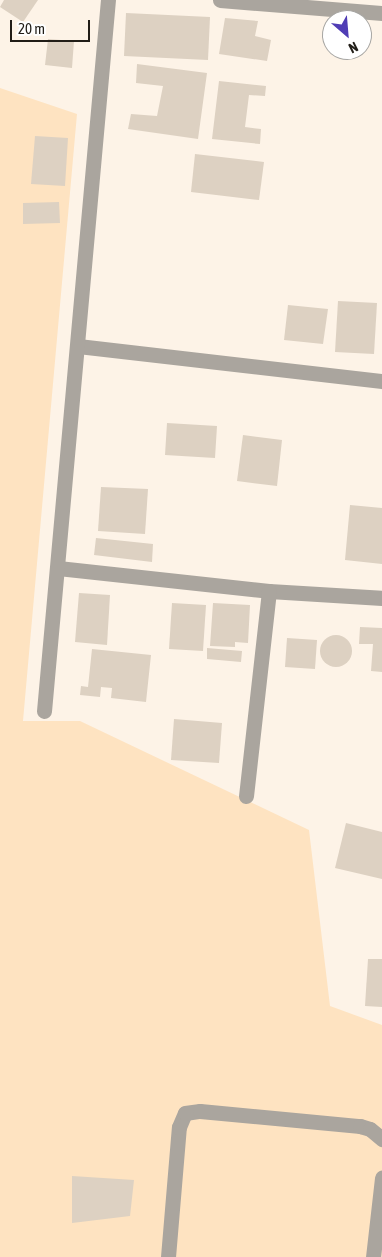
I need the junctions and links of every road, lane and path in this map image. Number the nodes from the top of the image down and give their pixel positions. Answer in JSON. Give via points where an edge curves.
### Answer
{"nodes":[{"id":1,"x":108,"y":0,"type":"edge"},
{"id":2,"x":220,"y":0,"type":"edge"},
{"id":3,"x":382,"y":13,"type":"edge"},
{"id":4,"x":78,"y":346,"type":"junction"},
{"id":5,"x":382,"y":381,"type":"edge"},
{"id":6,"x":58,"y":568,"type":"junction"},
{"id":7,"x":268,"y":591,"type":"junction"},
{"id":8,"x":382,"y":598,"type":"edge"},
{"id":9,"x":44,"y":711,"type":"dead end"},
{"id":10,"x":246,"y":796,"type":"dead end"},
{"id":11,"x":382,"y":1139,"type":"edge"},
{"id":12,"x":382,"y":1178,"type":"edge"},
{"id":13,"x":168,"y":1257,"type":"edge"},
{"id":14,"x":373,"y":1257,"type":"edge"}],
"edges":[{"from":1,"to":4,"type":"street"},
{"from":2,"to":3,"type":"street"},
{"from":4,"to":5,"type":"street"},
{"from":4,"to":6,"type":"street"},
{"from":6,"to":7,"type":"street"},
{"from":6,"to":9,"type":"street"},
{"from":7,"to":8,"type":"street"},
{"from":7,"to":10,"type":"street"},
{"from":11,"to":13,"type":"street","via":[[370,1129],[360,1126],[200,1111],[185,1113],[179,1127]]},
{"from":12,"to":14,"type":"street"}]}
